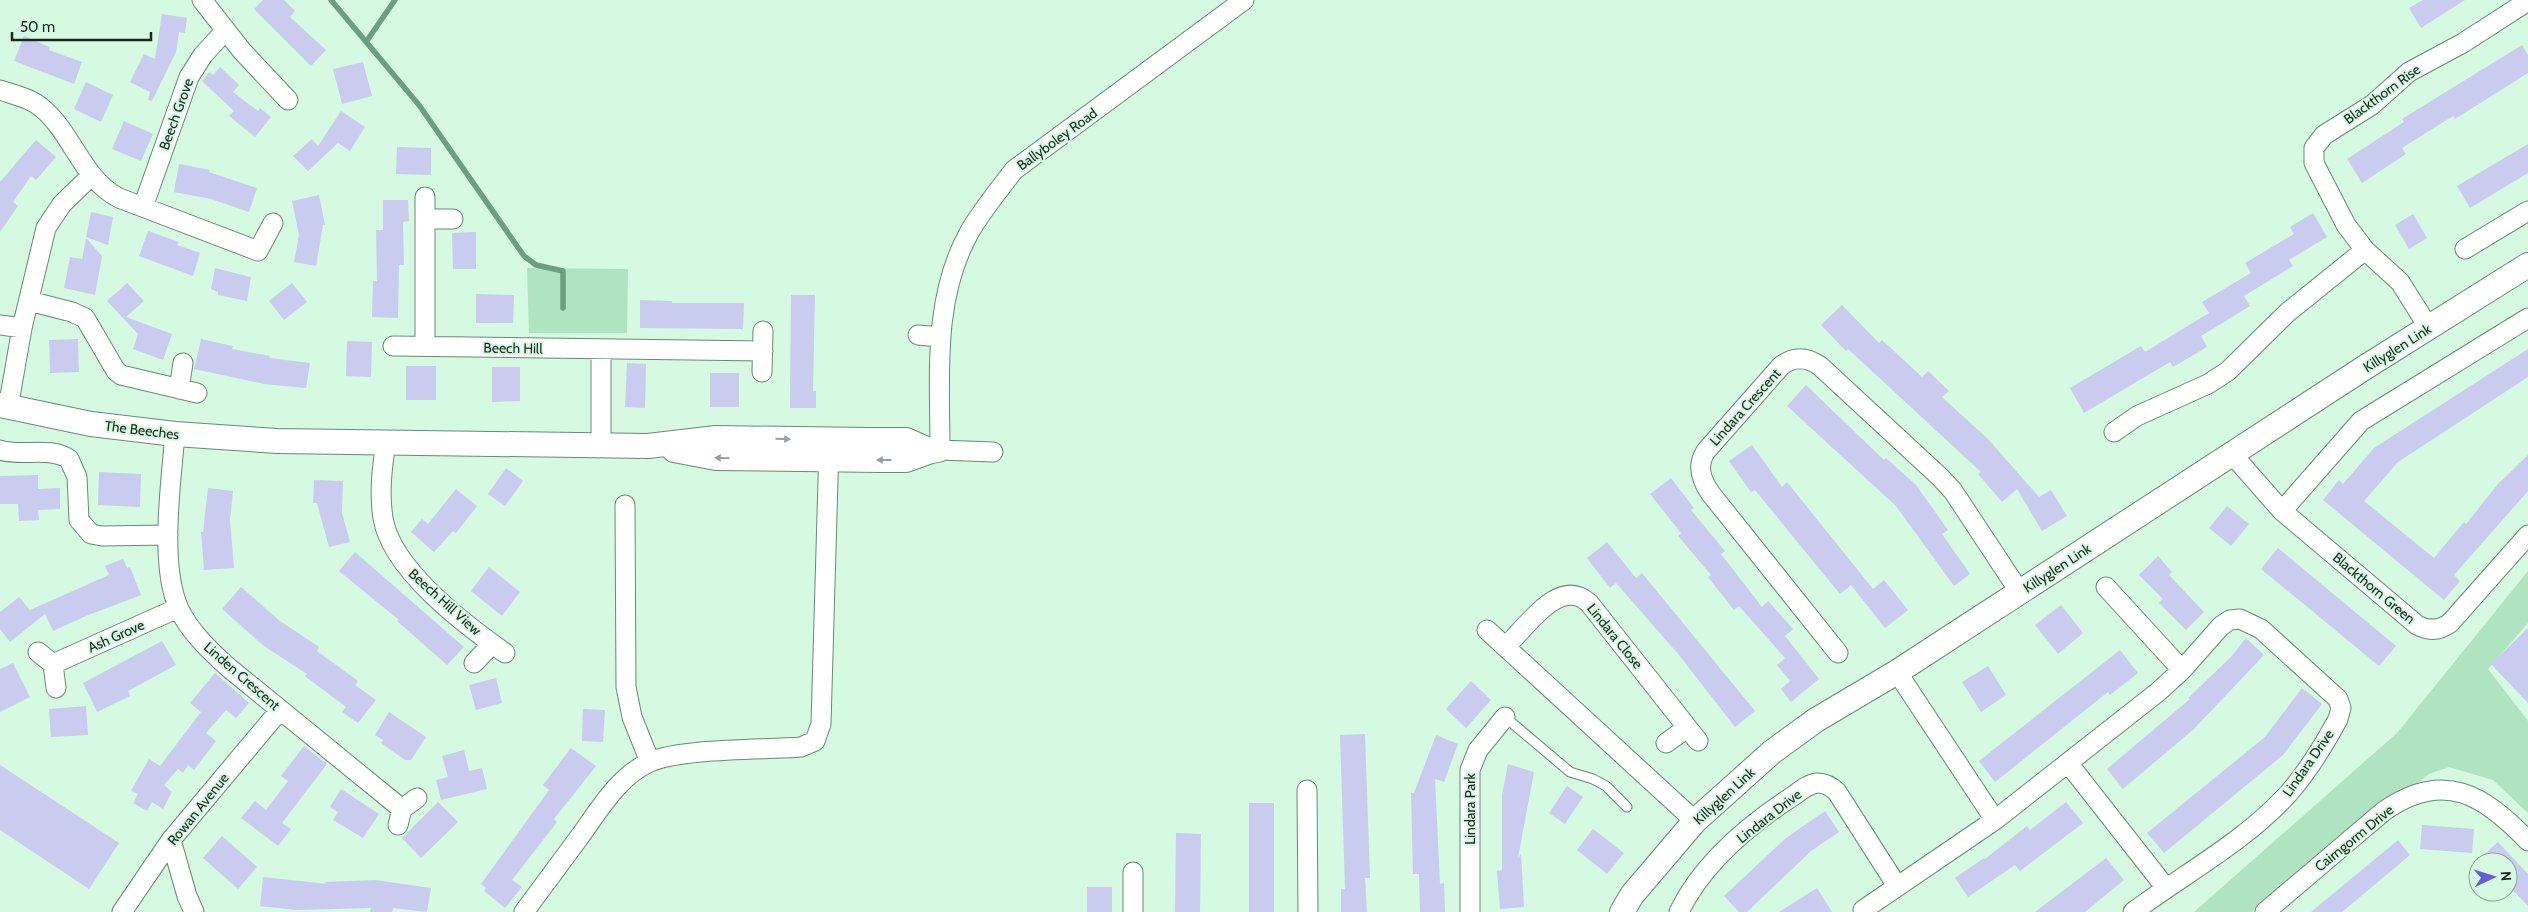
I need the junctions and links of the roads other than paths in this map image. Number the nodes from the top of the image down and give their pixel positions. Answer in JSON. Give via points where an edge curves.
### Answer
{"nodes":[{"id":1,"x":202,"y":0,"type":"edge"},
{"id":2,"x":1244,"y":0,"type":"edge"},
{"id":3,"x":2528,"y":0,"type":"edge"},
{"id":4,"x":225,"y":31,"type":"junction"},
{"id":5,"x":0,"y":90,"type":"edge"},
{"id":6,"x":288,"y":100,"type":"dead end"},
{"id":7,"x":92,"y":175,"type":"junction"},
{"id":8,"x":425,"y":197,"type":"dead end"},
{"id":9,"x":144,"y":207,"type":"junction"},
{"id":10,"x":2528,"y":211,"type":"edge"},
{"id":11,"x":425,"y":219,"type":"junction"},
{"id":12,"x":453,"y":219,"type":"dead end"},
{"id":13,"x":273,"y":223,"type":"dead end"},
{"id":14,"x":2464,"y":249,"type":"dead end"},
{"id":15,"x":2365,"y":250,"type":"junction"},
{"id":16,"x":2528,"y":265,"type":"edge"},
{"id":17,"x":29,"y":301,"type":"junction"},
{"id":18,"x":2528,"y":318,"type":"edge"},
{"id":19,"x":0,"y":325,"type":"edge"},
{"id":20,"x":22,"y":328,"type":"junction"},
{"id":21,"x":2429,"y":328,"type":"junction"},
{"id":22,"x":763,"y":331,"type":"dead end"},
{"id":23,"x":918,"y":335,"type":"dead end"},
{"id":24,"x":940,"y":336,"type":"junction"},
{"id":25,"x":393,"y":346,"type":"dead end"},
{"id":26,"x":425,"y":346,"type":"junction"},
{"id":27,"x":602,"y":349,"type":"junction"},
{"id":28,"x":763,"y":351,"type":"junction"},
{"id":29,"x":183,"y":363,"type":"dead end"},
{"id":30,"x":762,"y":372,"type":"dead end"},
{"id":31,"x":179,"y":389,"type":"junction"},
{"id":32,"x":198,"y":393,"type":"dead end"},
{"id":33,"x":4,"y":407,"type":"edge"},
{"id":34,"x":2114,"y":432,"type":"dead end"},
{"id":35,"x":175,"y":434,"type":"junction"},
{"id":36,"x":386,"y":442,"type":"junction"},
{"id":37,"x":601,"y":445,"type":"junction"},
{"id":38,"x":0,"y":450,"type":"edge"},
{"id":39,"x":829,"y":450,"type":"junction"},
{"id":40,"x":935,"y":450,"type":"junction"},
{"id":41,"x":993,"y":452,"type":"dead end"},
{"id":42,"x":2232,"y":454,"type":"junction"},
{"id":43,"x":625,"y":505,"type":"dead end"},
{"id":44,"x":2282,"y":511,"type":"junction"},
{"id":45,"x":168,"y":535,"type":"junction"},
{"id":46,"x":2528,"y":535,"type":"edge"},
{"id":47,"x":2106,"y":587,"type":"dead end"},
{"id":48,"x":2019,"y":591,"type":"junction"},
{"id":49,"x":178,"y":608,"type":"junction"},
{"id":50,"x":1487,"y":630,"type":"dead end"},
{"id":51,"x":1506,"y":646,"type":"junction"},
{"id":52,"x":38,"y":652,"type":"dead end"},
{"id":53,"x":1838,"y":654,"type":"dead end"},
{"id":54,"x":474,"y":663,"type":"dead end"},
{"id":55,"x":53,"y":664,"type":"junction"},
{"id":56,"x":2182,"y":670,"type":"junction"},
{"id":57,"x":1897,"y":672,"type":"junction"},
{"id":58,"x":56,"y":688,"type":"dead end"},
{"id":59,"x":280,"y":710,"type":"junction"},
{"id":60,"x":1505,"y":717,"type":"joint"},
{"id":61,"x":1666,"y":743,"type":"dead end"},
{"id":62,"x":650,"y":762,"type":"junction"},
{"id":63,"x":2068,"y":763,"type":"junction"},
{"id":64,"x":1307,"y":790,"type":"dead end"},
{"id":65,"x":417,"y":798,"type":"dead end"},
{"id":66,"x":1627,"y":808,"type":"dead end"},
{"id":67,"x":1995,"y":820,"type":"junction"},
{"id":68,"x":1695,"y":821,"type":"junction"},
{"id":69,"x":171,"y":840,"type":"junction"},
{"id":70,"x":2528,"y":842,"type":"edge"},
{"id":71,"x":1133,"y":872,"type":"dead end"},
{"id":72,"x":1897,"y":886,"type":"junction"},
{"id":73,"x":2166,"y":888,"type":"junction"},
{"id":74,"x":1862,"y":910,"type":"dead end"},
{"id":75,"x":122,"y":912,"type":"edge"},
{"id":76,"x":194,"y":912,"type":"edge"},
{"id":77,"x":524,"y":912,"type":"edge"},
{"id":78,"x":1133,"y":912,"type":"edge"},
{"id":79,"x":1308,"y":912,"type":"edge"},
{"id":80,"x":1470,"y":912,"type":"edge"},
{"id":81,"x":1622,"y":912,"type":"edge"},
{"id":82,"x":1679,"y":912,"type":"edge"},
{"id":83,"x":2133,"y":912,"type":"edge"},
{"id":84,"x":2265,"y":912,"type":"edge"}],
"edges":[{"from":1,"to":4,"type":"street"},
{"from":2,"to":24,"type":"street","name":"Ballyboley Road","via":[[1014,170],[986,206],[960,252],[946,298]]},
{"from":3,"to":15,"type":"street","name":"Blackthorn Rise","via":[[2463,43],[2409,72],[2372,105],[2316,143],[2313,156],[2317,170],[2346,225]]},
{"from":4,"to":6,"type":"street"},
{"from":4,"to":9,"type":"street","name":"Beech Grove","via":[[203,55],[189,78]]},
{"from":5,"to":7,"type":"street","via":[[28,99],[45,110]]},
{"from":7,"to":9,"type":"street","via":[[112,194]]},
{"from":7,"to":17,"type":"street","name":"The Beeches","via":[[62,204],[46,228]]},
{"from":8,"to":11,"type":"street"},
{"from":9,"to":13,"type":"street","via":[[258,251]]},
{"from":10,"to":14,"type":"street"},
{"from":11,"to":12,"type":"street"},
{"from":11,"to":26,"type":"street"},
{"from":15,"to":21,"type":"street","name":"Blackthorn Rise","via":[[2400,282]]},
{"from":15,"to":34,"type":"street","via":[[2288,312],[2228,371],[2208,384],[2137,416]]},
{"from":16,"to":21,"type":"street","name":"Killyglen Link"},
{"from":17,"to":20,"type":"street","name":"The Beeches"},
{"from":17,"to":31,"type":"street","via":[[85,318],[120,375]]},
{"from":18,"to":44,"type":"street","via":[[2360,422]]},
{"from":19,"to":20,"type":"street"},
{"from":20,"to":33,"type":"street","name":"The Beeches"},
{"from":21,"to":42,"type":"street","name":"Killyglen Link"},
{"from":22,"to":28,"type":"street"},
{"from":23,"to":24,"type":"street"},
{"from":24,"to":40,"type":"street","name":"Ballyboley Road"},
{"from":25,"to":26,"type":"street","name":"Beech Hill"},
{"from":26,"to":27,"type":"street","name":"Beech Hill"},
{"from":27,"to":28,"type":"street","name":"Beech Hill"},
{"from":27,"to":37,"type":"street"},
{"from":28,"to":30,"type":"street"},
{"from":29,"to":31,"type":"street"},
{"from":31,"to":32,"type":"street"},
{"from":33,"to":35,"type":"street","name":"The Beeches","via":[[91,424]]},
{"from":35,"to":36,"type":"street","name":"The Beeches","via":[[277,442]]},
{"from":35,"to":45,"type":"street","name":"Linden Crescent"},
{"from":36,"to":37,"type":"street","name":"The Beeches"},
{"from":36,"to":54,"type":"street","name":"Beech Hill View","via":[[380,476],[383,520],[399,559],[427,589],[499,648]]},
{"from":37,"to":39,"type":"street","name":"The Beeches","via":[[648,446],[716,458]]},
{"from":38,"to":45,"type":"street","via":[[8,453],[51,453],[69,459],[77,477],[79,520],[91,534]]},
{"from":39,"to":40,"type":"street","name":"The Beeches","via":[[906,460]]},
{"from":39,"to":62,"type":"street","via":[[821,714],[815,741],[801,748],[694,754]]},
{"from":40,"to":41,"type":"street"},
{"from":42,"to":44,"type":"street","name":"Blackthorn Green"},
{"from":42,"to":48,"type":"street","name":"Killyglen Link"},
{"from":43,"to":62,"type":"street","via":[[626,687],[632,717]]},
{"from":44,"to":46,"type":"street","name":"Blackthorn Green","via":[[2417,625],[2430,630],[2450,623]]},
{"from":45,"to":49,"type":"street","name":"Linden Crescent"},
{"from":47,"to":56,"type":"street"},
{"from":48,"to":53,"type":"street","name":"Lindara Crescent","via":[[1953,491],[1940,477],[1820,366],[1807,359],[1791,360],[1781,366],[1707,449],[1701,459],[1700,473],[1711,494]]},
{"from":48,"to":57,"type":"street","name":"Killyglen Link"},
{"from":49,"to":55,"type":"street","name":"Ash Grove"},
{"from":49,"to":59,"type":"street","name":"Linden Crescent","via":[[209,649]]},
{"from":50,"to":51,"type":"street"},
{"from":51,"to":61,"type":"street","name":"Lindara Close","via":[[1554,599],[1566,595],[1580,596],[1590,603],[1693,734]]},
{"from":51,"to":68,"type":"street"},
{"from":52,"to":55,"type":"street"},
{"from":55,"to":58,"type":"street"},
{"from":56,"to":63,"type":"street","name":"Lindara Drive"},
{"from":56,"to":73,"type":"street","name":"Lindara Drive","via":[[2221,626],[2234,619],[2244,620],[2271,638],[2338,699],[2341,708],[2330,733],[2288,794],[2233,841]]},
{"from":57,"to":67,"type":"street"},
{"from":57,"to":68,"type":"street","name":"Killyglen Link","via":[[1816,720],[1772,752]]},
{"from":59,"to":65,"type":"street","name":"Linden Crescent","via":[[400,817]]},
{"from":59,"to":69,"type":"street","name":"Rowan Avenue"},
{"from":60,"to":66,"type":"lane","via":[[1570,772],[1593,778],[1606,786]]},
{"from":60,"to":80,"type":"street","name":"Lindara Park","via":[[1478,750],[1470,770]]},
{"from":62,"to":77,"type":"street","via":[[628,776],[611,795]]},
{"from":63,"to":67,"type":"street","name":"Lindara Drive"},
{"from":63,"to":73,"type":"street"},
{"from":64,"to":79,"type":"street"},
{"from":67,"to":72,"type":"street","name":"Lindara Drive"},
{"from":68,"to":81,"type":"street","name":"Killyglen Link","via":[[1632,895]]},
{"from":69,"to":75,"type":"street","name":"Rowan Avenue"},
{"from":69,"to":76,"type":"street"},
{"from":70,"to":84,"type":"street","name":"Cairngorm Drive","via":[[2503,815],[2474,797],[2446,791],[2422,793],[2384,811]]},
{"from":71,"to":78,"type":"street"},
{"from":72,"to":74,"type":"street","name":"Lindara Drive"},
{"from":72,"to":82,"type":"street","name":"Lindara Drive","via":[[1837,792],[1828,785],[1816,784],[1775,808],[1739,838],[1702,878]]},
{"from":73,"to":83,"type":"street","name":"Lindara Drive"}]}
